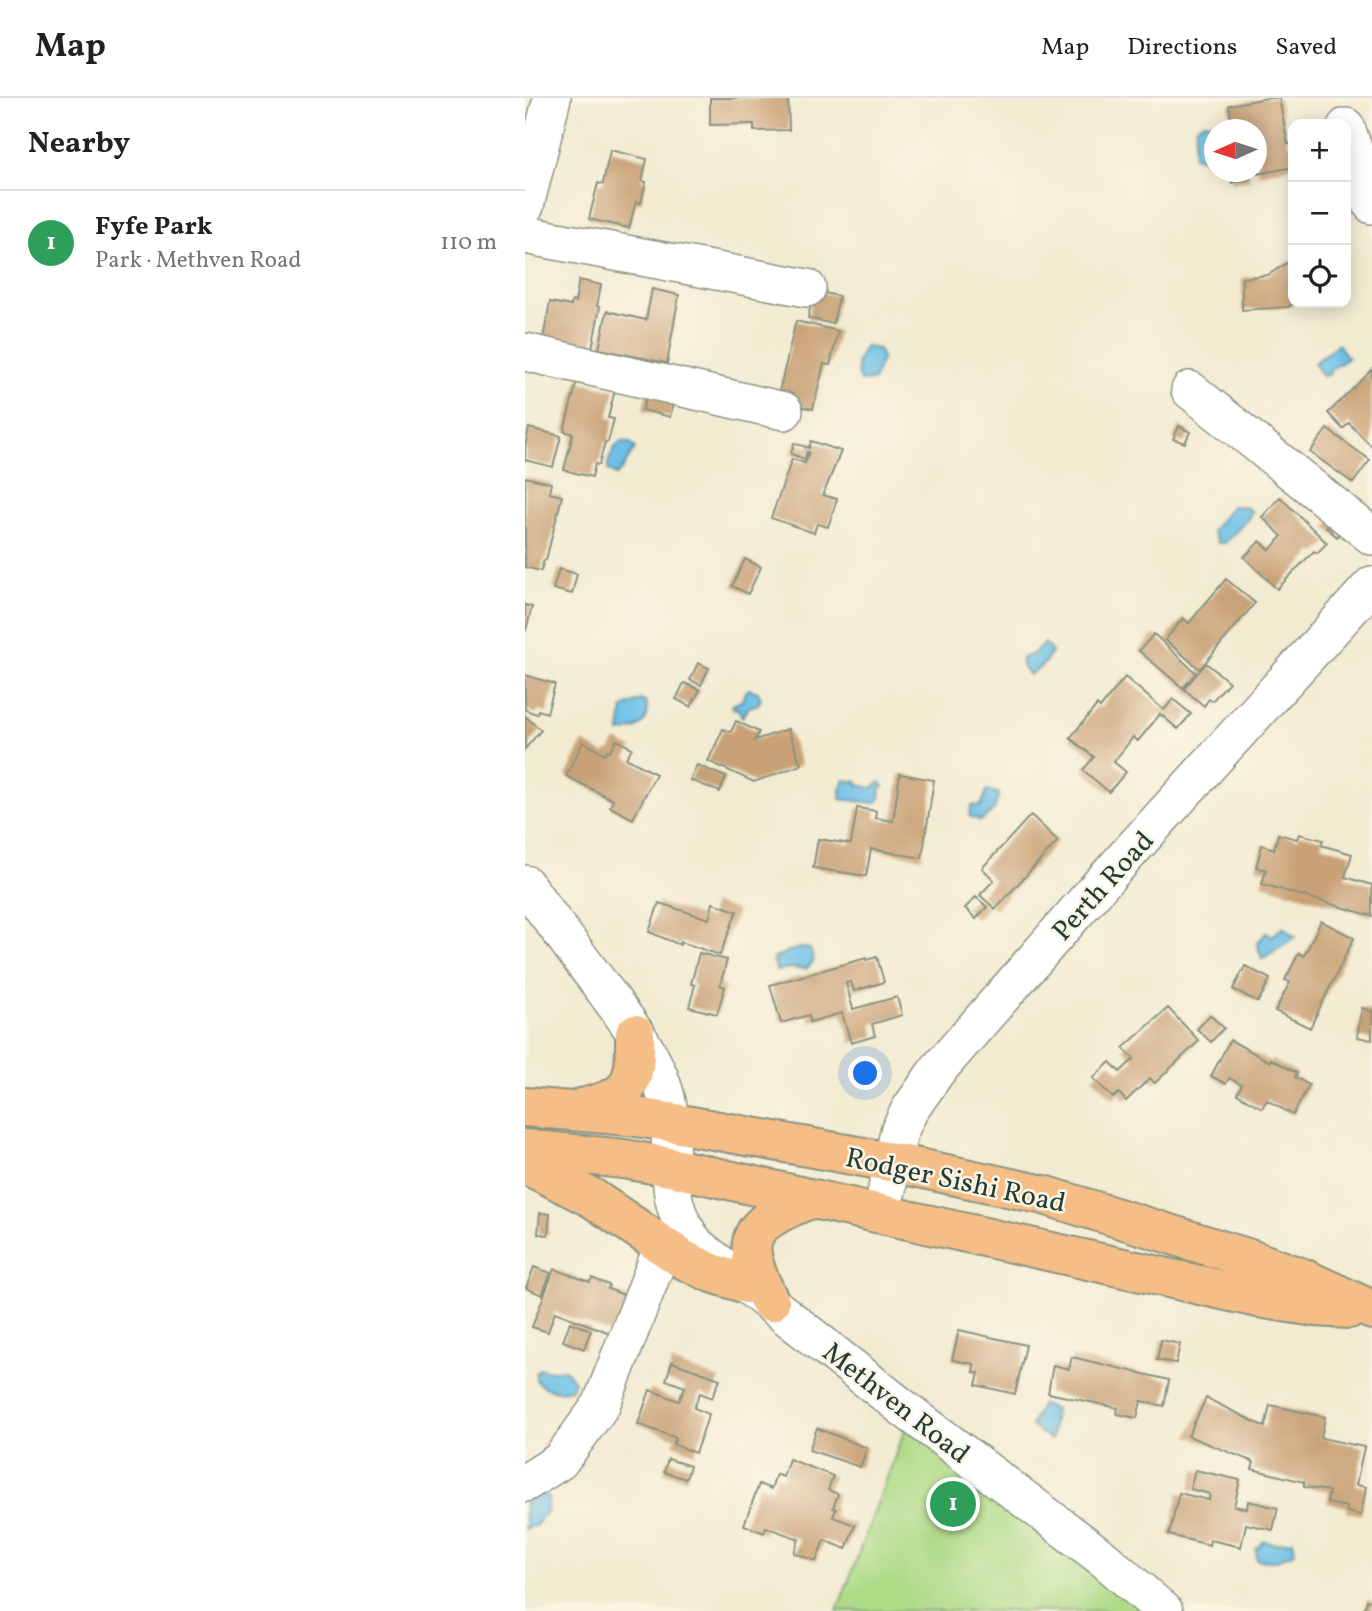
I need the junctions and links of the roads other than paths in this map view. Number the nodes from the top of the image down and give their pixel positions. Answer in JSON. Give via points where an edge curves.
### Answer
{"nodes":[{"id":1,"x":552,"y":98,"type":"edge"},
{"id":2,"x":1336,"y":98,"type":"edge"},
{"id":3,"x":1343,"y":119,"type":"edge"},
{"id":4,"x":1351,"y":144,"type":"edge"},
{"id":5,"x":1372,"y":205,"type":"edge"},
{"id":6,"x":525,"y":206,"type":"edge"},
{"id":7,"x":525,"y":235,"type":"edge"},
{"id":8,"x":807,"y":288,"type":"dead end"},
{"id":9,"x":525,"y":352,"type":"edge"},
{"id":10,"x":1190,"y":390,"type":"dead end"},
{"id":11,"x":784,"y":411,"type":"dead end"},
{"id":12,"x":1372,"y":536,"type":"edge"},
{"id":13,"x":1372,"y":586,"type":"edge"},
{"id":14,"x":525,"y":884,"type":"edge"},
{"id":15,"x":635,"y":1034,"type":"junction"},
{"id":16,"x":525,"y":1107,"type":"edge"},
{"id":17,"x":572,"y":1110,"type":"junction"},
{"id":18,"x":669,"y":1122,"type":"junction"},
{"id":19,"x":525,"y":1149,"type":"edge"},
{"id":20,"x":891,"y":1162,"type":"junction"},
{"id":21,"x":525,"y":1164,"type":"edge"},
{"id":22,"x":670,"y":1167,"type":"junction"},
{"id":23,"x":810,"y":1199,"type":"junction"},
{"id":24,"x":882,"y":1213,"type":"junction"},
{"id":25,"x":663,"y":1246,"type":"junction"},
{"id":26,"x":758,"y":1293,"type":"junction"},
{"id":27,"x":1372,"y":1310,"type":"edge"},
{"id":28,"x":525,"y":1483,"type":"edge"},
{"id":29,"x":1164,"y":1611,"type":"edge"}],
"edges":[{"from":1,"to":6,"type":"street"},
{"from":2,"to":3,"type":"street"},
{"from":4,"to":5,"type":"street"},
{"from":7,"to":8,"type":"street"},
{"from":9,"to":11,"type":"street"},
{"from":10,"to":12,"type":"street"},
{"from":13,"to":20,"type":"street","name":"Perth Road","via":[[936,1072],[909,1111]]},
{"from":14,"to":15,"type":"street","name":"Methven Road"},
{"from":15,"to":17,"type":"main road","via":[[634,1072],[627,1087],[608,1101]]},
{"from":15,"to":18,"type":"street","name":"Methven Road","via":[[664,1089]]},
{"from":16,"to":17,"type":"main road","name":"Rodger Sishi Road"},
{"from":17,"to":18,"type":"main road","name":"Rodger Sishi Road"},
{"from":18,"to":20,"type":"main road","name":"Rodger Sishi Road"},
{"from":18,"to":22,"type":"street","name":"Methven Road"},
{"from":19,"to":22,"type":"main road","name":"Rodger Sishi Road"},
{"from":20,"to":24,"type":"street","name":"Perth Road"},
{"from":20,"to":27,"type":"main road","name":"Rodger Sishi Road","via":[[1044,1195],[1250,1259]]},
{"from":21,"to":25,"type":"main road","via":[[592,1198]]},
{"from":22,"to":23,"type":"main road","name":"Rodger Sishi Road"},
{"from":22,"to":26,"type":"street","name":"Methven Road","via":[[680,1222],[689,1236]]},
{"from":23,"to":24,"type":"main road","name":"Rodger Sishi Road"},
{"from":23,"to":26,"type":"main road","via":[[778,1212],[755,1231],[751,1247]]},
{"from":24,"to":27,"type":"main road","name":"Rodger Sishi Road","via":[[1258,1298]]},
{"from":25,"to":26,"type":"main road"},
{"from":25,"to":28,"type":"street","via":[[601,1405],[560,1461]]},
{"from":26,"to":29,"type":"street","name":"Methven Road","via":[[1104,1559]]}]}
